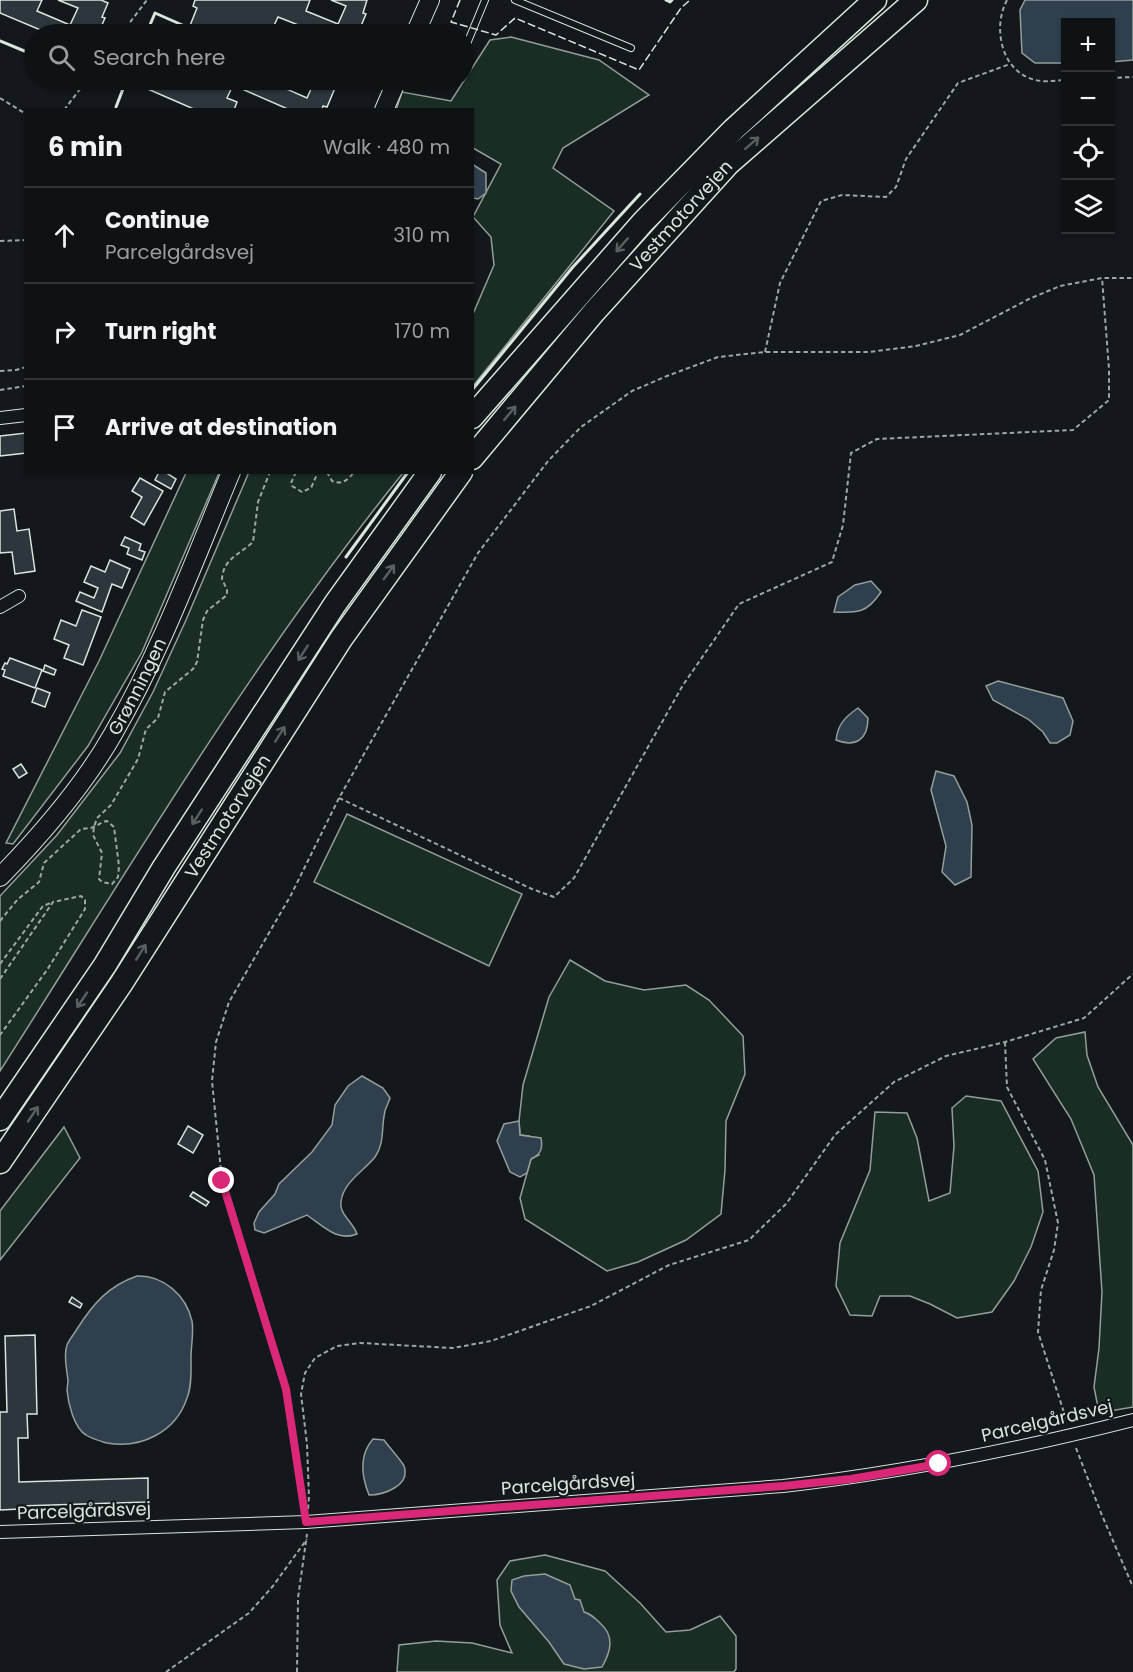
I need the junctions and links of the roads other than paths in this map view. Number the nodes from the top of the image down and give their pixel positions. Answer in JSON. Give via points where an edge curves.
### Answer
{"nodes":[{"id":1,"x":429,"y":0,"type":"edge"},
{"id":2,"x":485,"y":0,"type":"edge"},
{"id":3,"x":515,"y":0,"type":"edge"},
{"id":4,"x":854,"y":0,"type":"edge"},
{"id":5,"x":875,"y":0,"type":"edge"},
{"id":6,"x":916,"y":0,"type":"edge"},
{"id":7,"x":419,"y":24,"type":"edge"},
{"id":8,"x":474,"y":27,"type":"edge"},
{"id":9,"x":631,"y":48,"type":"dead end"},
{"id":10,"x":393,"y":90,"type":"edge"},
{"id":11,"x":385,"y":108,"type":"edge"},
{"id":12,"x":642,"y":222,"type":"junction"},
{"id":13,"x":24,"y":415,"type":"edge"},
{"id":14,"x":474,"y":415,"type":"edge"},
{"id":15,"x":0,"y":418,"type":"edge"},
{"id":16,"x":474,"y":456,"type":"edge"},
{"id":17,"x":230,"y":474,"type":"edge"},
{"id":18,"x":429,"y":474,"type":"edge"},
{"id":19,"x":460,"y":474,"type":"edge"},
{"id":20,"x":19,"y":596,"type":"dead end"},
{"id":21,"x":0,"y":607,"type":"edge"},
{"id":22,"x":0,"y":876,"type":"edge"},
{"id":23,"x":0,"y":1119,"type":"edge"},
{"id":24,"x":0,"y":1162,"type":"edge"},
{"id":25,"x":1133,"y":1420,"type":"edge"},
{"id":26,"x":0,"y":1532,"type":"edge"}],
"edges":[{"from":1,"to":7,"type":"main road"},
{"from":2,"to":8,"type":"lane"},
{"from":3,"to":9,"type":"lane"},
{"from":4,"to":12,"type":"highway","via":[[723,123],[647,201]]},
{"from":5,"to":12,"type":"highway","name":"Vestmotorvejen","via":[[733,130]]},
{"from":16,"to":6,"type":"highway","name":"Vestmotorvejen","one_way":true,"via":[[594,312],[728,164]]},
{"from":10,"to":11,"type":"main road"},
{"from":12,"to":14,"type":"highway","name":"Vestmotorvejen","one_way":true},
{"from":13,"to":15,"type":"street"},
{"from":17,"to":22,"type":"main road","name":"Grønningen","via":[[162,638],[112,736],[78,787],[33,843]]},
{"from":18,"to":23,"type":"highway","name":"Vestmotorvejen","one_way":true,"via":[[335,604],[105,965]]},
{"from":24,"to":19,"type":"highway","name":"Vestmotorvejen","one_way":true,"via":[[121,984],[341,639]]},
{"from":20,"to":21,"type":"street"},
{"from":25,"to":26,"type":"street","name":"Parcelgårdsvej","via":[[939,1464],[794,1485],[306,1522]]}]}
